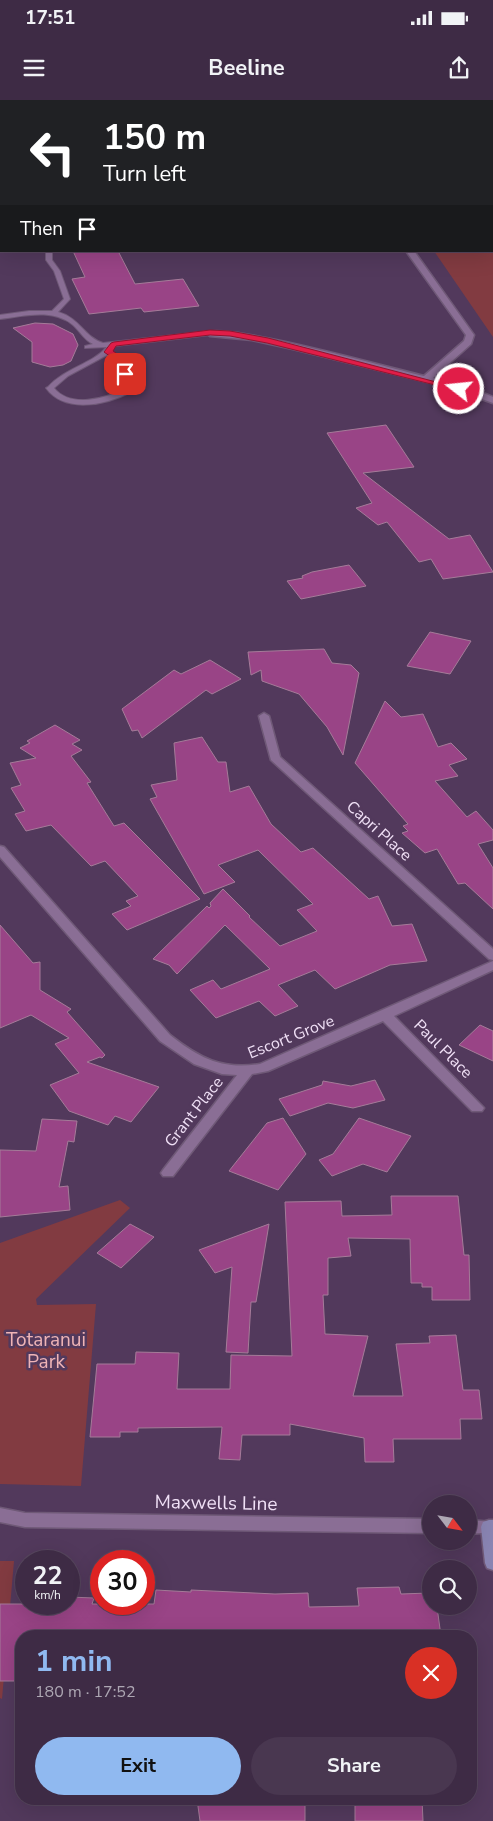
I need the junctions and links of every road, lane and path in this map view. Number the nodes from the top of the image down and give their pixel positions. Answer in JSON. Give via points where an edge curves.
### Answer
{"nodes":[{"id":1,"x":49,"y":252,"type":"edge"},
{"id":2,"x":411,"y":252,"type":"edge"},
{"id":3,"x":54,"y":313,"type":"junction"},
{"id":4,"x":0,"y":317,"type":"edge"},
{"id":5,"x":210,"y":333,"type":"joint"},
{"id":6,"x":87,"y":348,"type":"dead end"},
{"id":7,"x":106,"y":349,"type":"junction"},
{"id":8,"x":426,"y":380,"type":"junction"},
{"id":9,"x":493,"y":400,"type":"edge"},
{"id":10,"x":264,"y":716,"type":"dead end"},
{"id":11,"x":0,"y":850,"type":"edge"},
{"id":12,"x":493,"y":956,"type":"edge"},
{"id":13,"x":493,"y":965,"type":"edge"},
{"id":14,"x":385,"y":1015,"type":"junction"},
{"id":15,"x":247,"y":1072,"type":"junction"},
{"id":16,"x":478,"y":1108,"type":"dead end"},
{"id":17,"x":168,"y":1173,"type":"dead end"},
{"id":18,"x":0,"y":1515,"type":"edge"},
{"id":19,"x":422,"y":1526,"type":"edge"},
{"id":20,"x":478,"y":1527,"type":"edge"},
{"id":21,"x":491,"y":1527,"type":"edge"},
{"id":22,"x":493,"y":1563,"type":"edge"}],
"edges":[{"from":1,"to":3,"type":"lane","via":[[49,260],[57,271],[67,299]]},
{"from":2,"to":8,"type":"street","via":[[470,335],[468,342]]},
{"from":3,"to":4,"type":"lane"},
{"from":3,"to":7,"type":"lane","via":[[75,322],[87,338]]},
{"from":5,"to":7,"type":"lane","via":[[114,344]]},
{"from":5,"to":8,"type":"street","via":[[249,336]]},
{"from":6,"to":7,"type":"lane"},
{"from":7,"to":7,"type":"lane","via":[[57,379],[50,388],[53,393],[74,402],[119,396],[128,390],[125,374],[114,355]]},
{"from":8,"to":9,"type":"street"},
{"from":10,"to":12,"type":"street","name":"Capri Place","via":[[275,758]]},
{"from":11,"to":15,"type":"street","name":"Escort Grove","via":[[165,1038],[204,1064],[227,1071]]},
{"from":13,"to":14,"type":"street","name":"Escort Grove"},
{"from":14,"to":15,"type":"street","name":"Escort Grove"},
{"from":14,"to":16,"type":"street","name":"Paul Place"},
{"from":15,"to":17,"type":"street","name":"Grant Place"},
{"from":18,"to":19,"type":"street","name":"Maxwells Line","via":[[25,1520]]},
{"from":20,"to":21,"type":"street"},
{"from":21,"to":22,"type":"street"}]}
